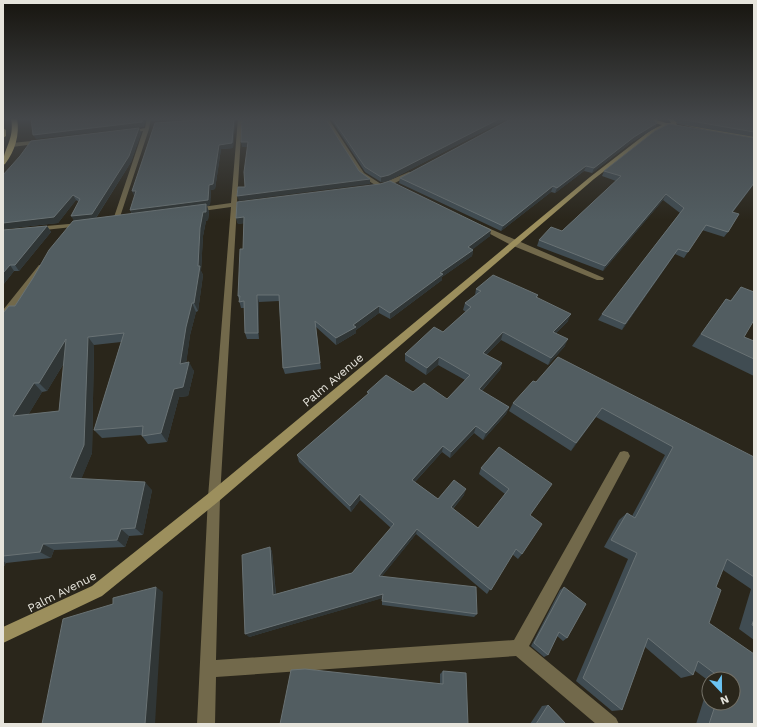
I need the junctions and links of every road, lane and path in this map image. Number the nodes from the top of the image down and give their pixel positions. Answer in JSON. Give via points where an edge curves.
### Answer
{"nodes":[{"id":1,"x":9,"y":152,"type":"edge"},
{"id":2,"x":140,"y":152,"type":"edge"},
{"id":3,"x":237,"y":152,"type":"edge"},
{"id":4,"x":348,"y":152,"type":"edge"},
{"id":5,"x":622,"y":152,"type":"edge"},
{"id":6,"x":3,"y":163,"type":"edge"},
{"id":7,"x":418,"y":169,"type":"edge"},
{"id":8,"x":380,"y":186,"type":"junction"},
{"id":9,"x":372,"y":187,"type":"edge"},
{"id":10,"x":250,"y":203,"type":"edge"},
{"id":11,"x":235,"y":205,"type":"junction"},
{"id":12,"x":184,"y":212,"type":"edge"},
{"id":13,"x":117,"y":220,"type":"edge"},
{"id":14,"x":473,"y":223,"type":"edge"},
{"id":15,"x":89,"y":224,"type":"edge"},
{"id":16,"x":27,"y":230,"type":"edge"},
{"id":17,"x":514,"y":243,"type":"junction"},
{"id":18,"x":46,"y":262,"type":"edge"},
{"id":19,"x":600,"y":278,"type":"dead end"},
{"id":20,"x":3,"y":316,"type":"edge"},
{"id":21,"x":624,"y":456,"type":"dead end"},
{"id":22,"x":214,"y":497,"type":"junction"},
{"id":23,"x":3,"y":635,"type":"edge"},
{"id":24,"x":519,"y":648,"type":"junction"},
{"id":25,"x":207,"y":669,"type":"junction"},
{"id":26,"x":206,"y":724,"type":"edge"},
{"id":27,"x":610,"y":724,"type":"edge"}],
"edges":[{"from":1,"to":6,"type":"highway"},
{"from":2,"to":13,"type":"street"},
{"from":3,"to":11,"type":"street"},
{"from":4,"to":8,"type":"street","via":[[362,174]]},
{"from":5,"to":17,"type":"street","name":"Palm Avenue"},
{"from":7,"to":8,"type":"street","via":[[394,185]]},
{"from":8,"to":9,"type":"street"},
{"from":10,"to":11,"type":"street"},
{"from":11,"to":12,"type":"street"},
{"from":11,"to":22,"type":"street"},
{"from":14,"to":17,"type":"street"},
{"from":15,"to":16,"type":"street","via":[[72,229]]},
{"from":17,"to":19,"type":"street"},
{"from":17,"to":22,"type":"street","name":"Palm Avenue"},
{"from":18,"to":20,"type":"street"},
{"from":21,"to":24,"type":"street"},
{"from":22,"to":23,"type":"street","name":"Palm Avenue","via":[[97,591]]},
{"from":22,"to":25,"type":"street"},
{"from":24,"to":25,"type":"street"},
{"from":24,"to":27,"type":"street"},
{"from":25,"to":26,"type":"street"}]}
